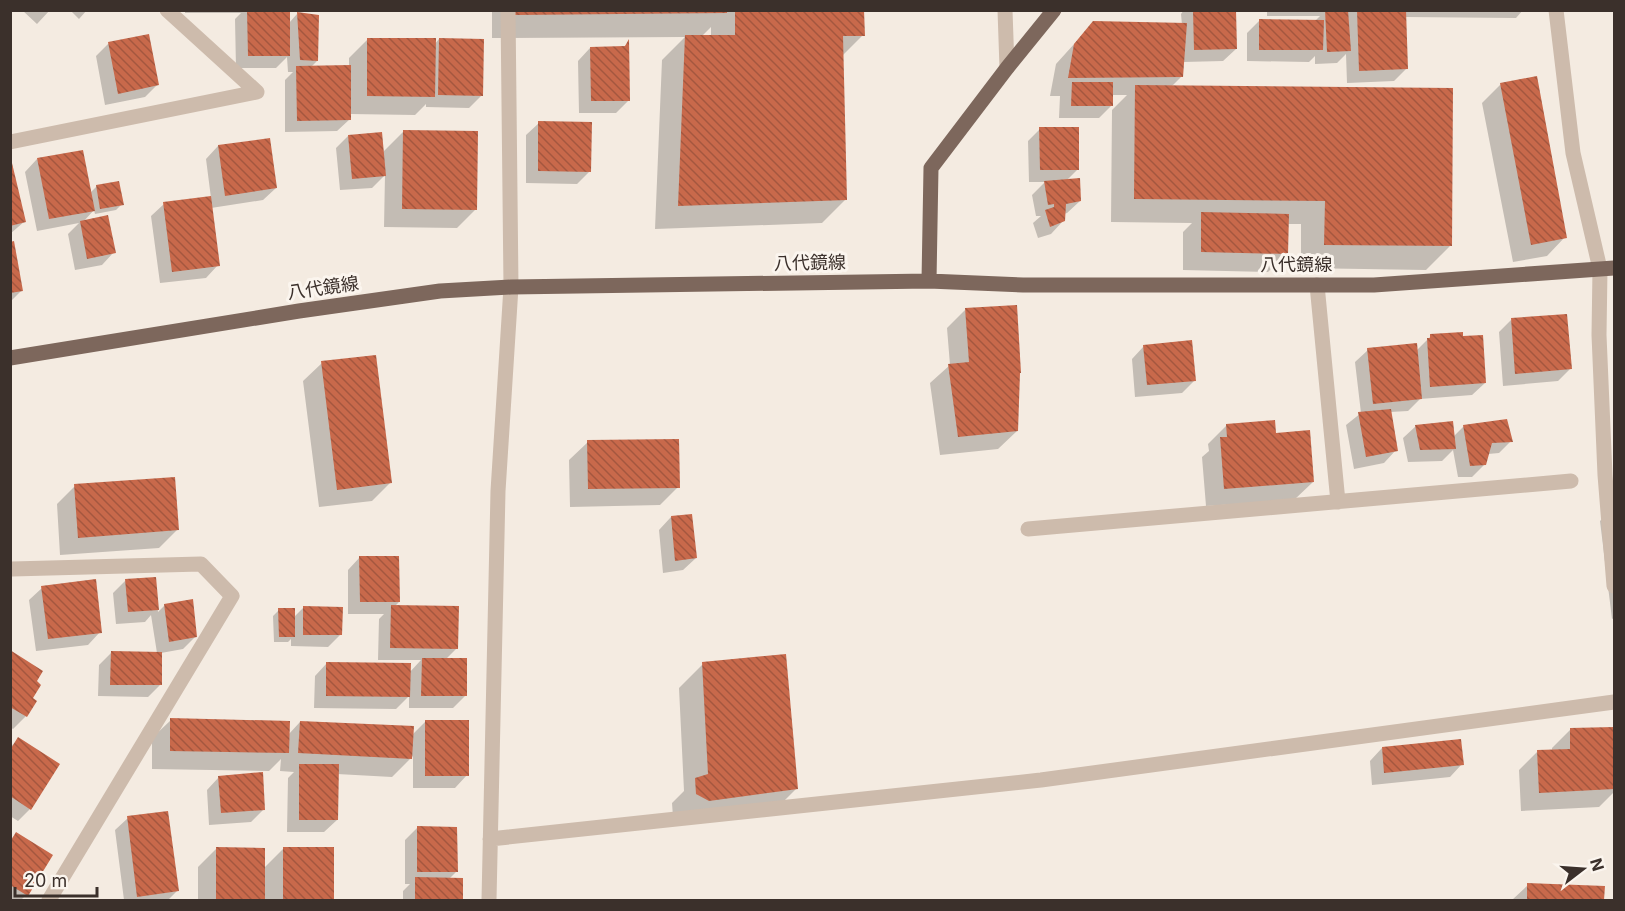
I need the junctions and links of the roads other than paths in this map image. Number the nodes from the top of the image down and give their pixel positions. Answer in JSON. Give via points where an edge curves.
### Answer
{"nodes":[{"id":1,"x":167,"y":10,"type":"edge"},
{"id":2,"x":508,"y":10,"type":"edge"},
{"id":3,"x":1005,"y":10,"type":"edge"},
{"id":4,"x":1054,"y":10,"type":"edge"},
{"id":5,"x":1556,"y":10,"type":"edge"},
{"id":6,"x":1007,"y":68,"type":"junction"},
{"id":7,"x":10,"y":142,"type":"edge"},
{"id":8,"x":1607,"y":269,"type":"edge"},
{"id":9,"x":929,"y":281,"type":"junction"},
{"id":10,"x":1317,"y":285,"type":"junction"},
{"id":11,"x":511,"y":287,"type":"junction"},
{"id":12,"x":10,"y":358,"type":"edge"},
{"id":13,"x":1571,"y":481,"type":"dead end"},
{"id":14,"x":1338,"y":502,"type":"junction"},
{"id":15,"x":1028,"y":530,"type":"dead end"},
{"id":16,"x":11,"y":566,"type":"edge"},
{"id":17,"x":1614,"y":586,"type":"edge"},
{"id":18,"x":1614,"y":702,"type":"edge"},
{"id":19,"x":490,"y":839,"type":"junction"},
{"id":20,"x":49,"y":900,"type":"edge"},
{"id":21,"x":489,"y":900,"type":"edge"}],
"edges":[{"from":1,"to":7,"type":"street","via":[[257,92]]},
{"from":2,"to":11,"type":"street"},
{"from":3,"to":6,"type":"street"},
{"from":4,"to":6,"type":"main road"},
{"from":5,"to":8,"type":"street","via":[[1573,153]]},
{"from":6,"to":9,"type":"main road","via":[[932,168]]},
{"from":8,"to":10,"type":"main road","name":"八代鏡線","via":[[1374,285]]},
{"from":8,"to":17,"type":"street","via":[[1600,359]]},
{"from":9,"to":10,"type":"main road","name":"八代鏡線","via":[[1023,285]]},
{"from":9,"to":11,"type":"main road","name":"八代鏡線"},
{"from":10,"to":14,"type":"street"},
{"from":11,"to":12,"type":"main road","name":"八代鏡線","via":[[440,291]]},
{"from":11,"to":19,"type":"street","via":[[498,491]]},
{"from":13,"to":14,"type":"street"},
{"from":14,"to":15,"type":"street"},
{"from":16,"to":20,"type":"street","via":[[201,564],[232,596]]},
{"from":18,"to":19,"type":"street","via":[[1041,780]]},
{"from":19,"to":21,"type":"street"}]}
